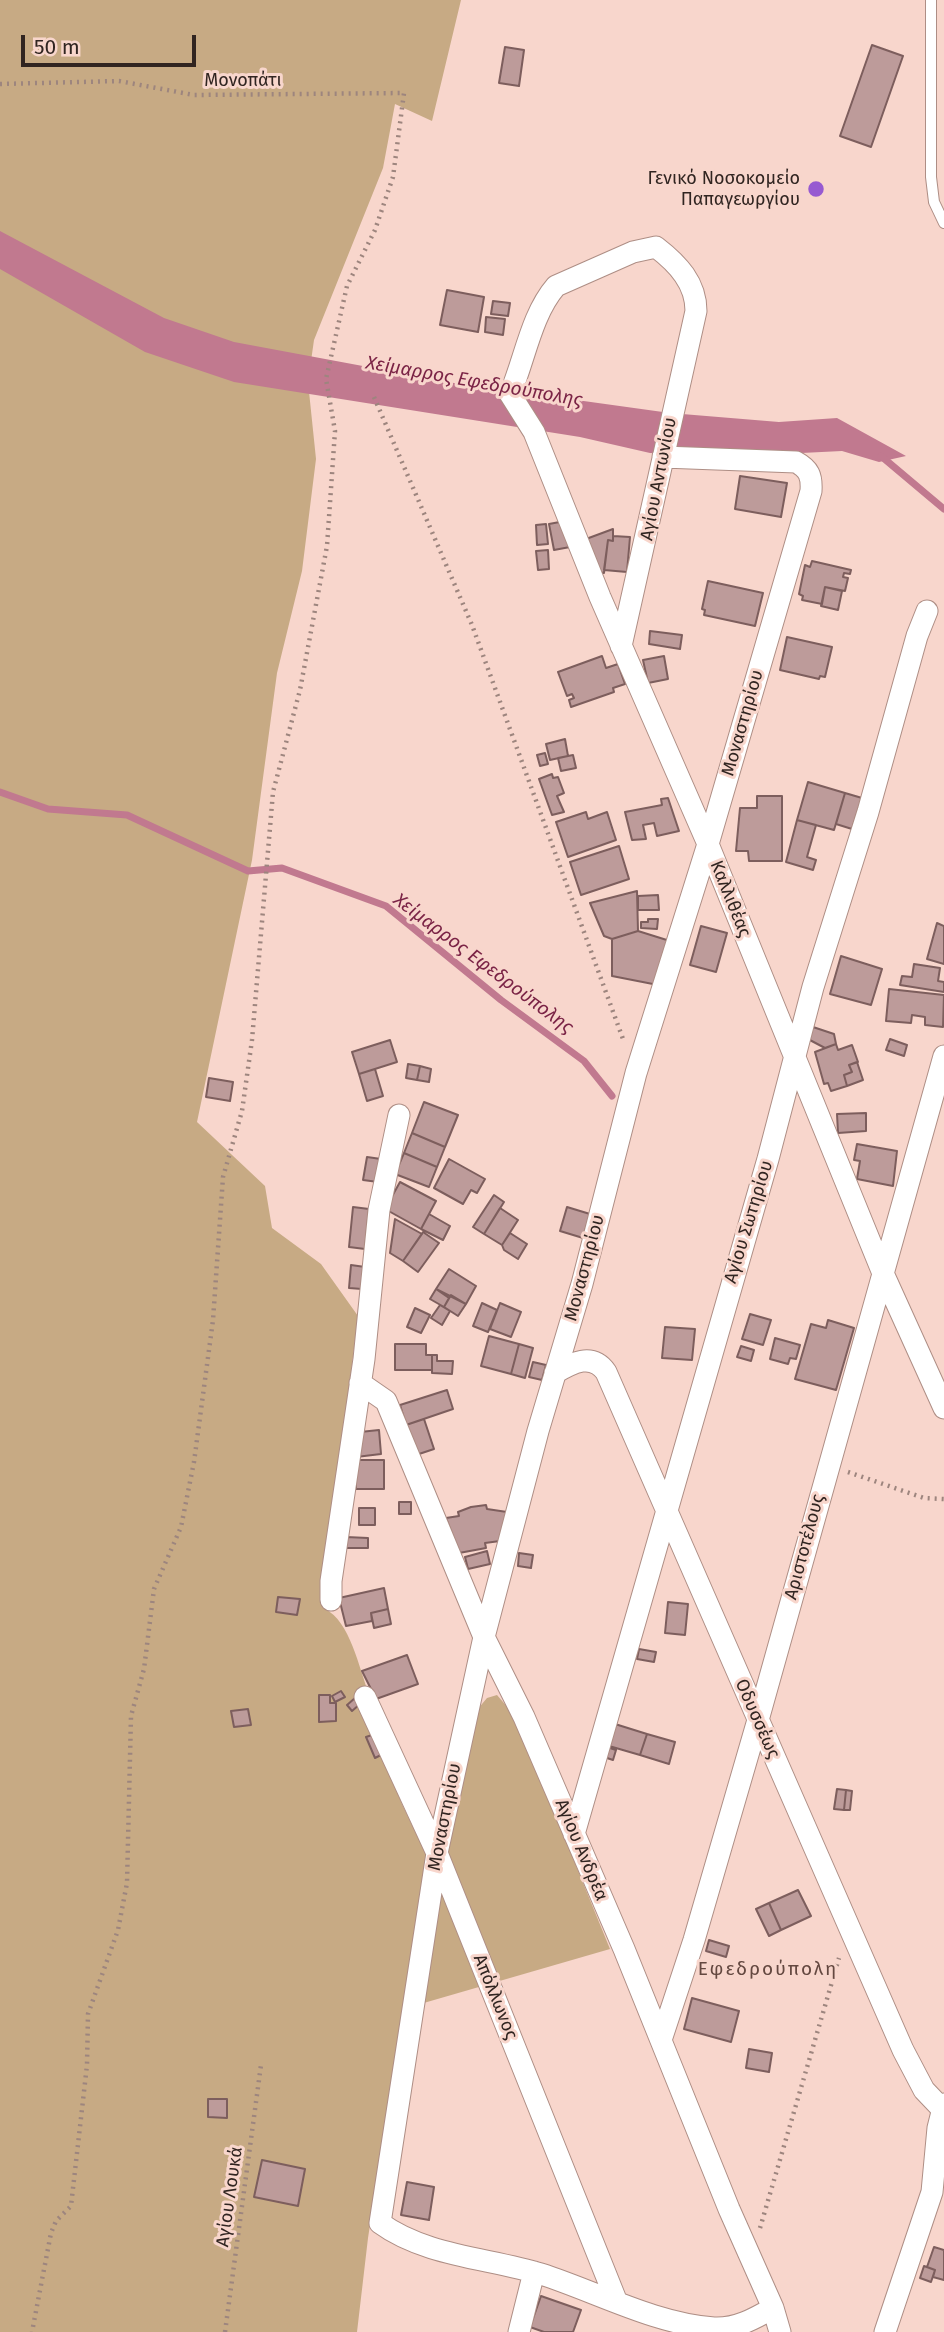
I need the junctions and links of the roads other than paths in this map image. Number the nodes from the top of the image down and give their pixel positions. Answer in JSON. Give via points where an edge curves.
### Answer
{"nodes":[{"id":1,"x":931,"y":0,"type":"edge"},
{"id":2,"x":944,"y":223,"type":"edge"},
{"id":3,"x":510,"y":394,"type":"joint"},
{"id":4,"x":663,"y":457,"type":"junction"},
{"id":5,"x":927,"y":611,"type":"dead end"},
{"id":6,"x":621,"y":646,"type":"junction"},
{"id":7,"x":708,"y":844,"type":"junction"},
{"id":8,"x":944,"y":1056,"type":"edge"},
{"id":9,"x":794,"y":1058,"type":"junction"},
{"id":10,"x":399,"y":1115,"type":"dead end"},
{"id":11,"x":882,"y":1272,"type":"junction"},
{"id":12,"x":555,"y":1373,"type":"junction"},
{"id":13,"x":360,"y":1383,"type":"junction"},
{"id":14,"x":944,"y":1408,"type":"edge"},
{"id":15,"x":667,"y":1513,"type":"junction"},
{"id":16,"x":331,"y":1600,"type":"dead end"},
{"id":17,"x":484,"y":1637,"type":"junction"},
{"id":18,"x":365,"y":1697,"type":"dead end"},
{"id":19,"x":758,"y":1720,"type":"junction"},
{"id":20,"x":573,"y":1834,"type":"junction"},
{"id":21,"x":437,"y":1853,"type":"junction"},
{"id":22,"x":662,"y":2037,"type":"junction"},
{"id":23,"x":943,"y":2108,"type":"edge"},
{"id":24,"x":534,"y":2272,"type":"junction"},
{"id":25,"x":616,"y":2300,"type":"junction"},
{"id":26,"x":773,"y":2308,"type":"junction"},
{"id":27,"x":519,"y":2332,"type":"edge"},
{"id":28,"x":780,"y":2332,"type":"edge"},
{"id":29,"x":885,"y":2332,"type":"edge"}],
"edges":[{"from":1,"to":2,"type":"lane","via":[[931,177],[934,202]]},
{"from":3,"to":4,"type":"street","name":"Αγίου Αντωνίου","via":[[556,286],[633,252],[656,247],[674,261],[696,297]]},
{"from":3,"to":6,"type":"street","name":"Καλλιθέας","via":[[534,432]]},
{"from":4,"to":6,"type":"street","name":"Αγίου Αντωνίου"},
{"from":4,"to":7,"type":"street","name":"Μοναστηρίου","via":[[796,462],[812,477],[808,504]]},
{"from":5,"to":9,"type":"street","name":"Αγίου Σωτηρίου"},
{"from":6,"to":7,"type":"street","name":"Καλλιθέας"},
{"from":7,"to":9,"type":"street","name":"Καλλιθέας"},
{"from":7,"to":12,"type":"street","name":"Μοναστηρίου","via":[[636,1073]]},
{"from":8,"to":11,"type":"street","name":"Αριστοτέλους"},
{"from":9,"to":11,"type":"street","name":"Καλλιθέας"},
{"from":9,"to":15,"type":"street","name":"Αγίου Σωτηρίου"},
{"from":10,"to":13,"type":"street","via":[[379,1210]]},
{"from":11,"to":14,"type":"street","name":"Καλλιθέας"},
{"from":11,"to":19,"type":"street","name":"Αριστοτέλους"},
{"from":12,"to":15,"type":"street","name":"Οδυσσέως","via":[[580,1361],[602,1366]]},
{"from":12,"to":17,"type":"street","name":"Μοναστηρίου"},
{"from":13,"to":16,"type":"street"},
{"from":13,"to":17,"type":"street","name":"Αγίου Ανδρέα","via":[[386,1401]]},
{"from":15,"to":19,"type":"street","name":"Οδυσσέως"},
{"from":15,"to":20,"type":"street","name":"Αγίου Σωτηρίου"},
{"from":17,"to":20,"type":"street","name":"Αγίου Ανδρέα","via":[[524,1717]]},
{"from":17,"to":21,"type":"street","name":"Μοναστηρίου"},
{"from":18,"to":21,"type":"street","name":"Απόλλωνος"},
{"from":19,"to":22,"type":"street","name":"Αριστοτέλους"},
{"from":19,"to":23,"type":"street","name":"Οδυσσέως","via":[[918,2080]]},
{"from":20,"to":22,"type":"street","name":"Αγίου Ανδρέα"},
{"from":21,"to":24,"type":"street","name":"Μοναστηρίου","via":[[380,2223],[422,2243]]},
{"from":21,"to":25,"type":"street","name":"Απόλλωνος"},
{"from":22,"to":26,"type":"street","name":"Αγίου Ανδρέα"},
{"from":23,"to":29,"type":"street","via":[[932,2192]]},
{"from":24,"to":25,"type":"street"},
{"from":24,"to":27,"type":"street"},
{"from":25,"to":26,"type":"street","via":[[712,2328],[738,2326]]},
{"from":26,"to":28,"type":"street","name":"Αγίου Ανδρέα"}]}
